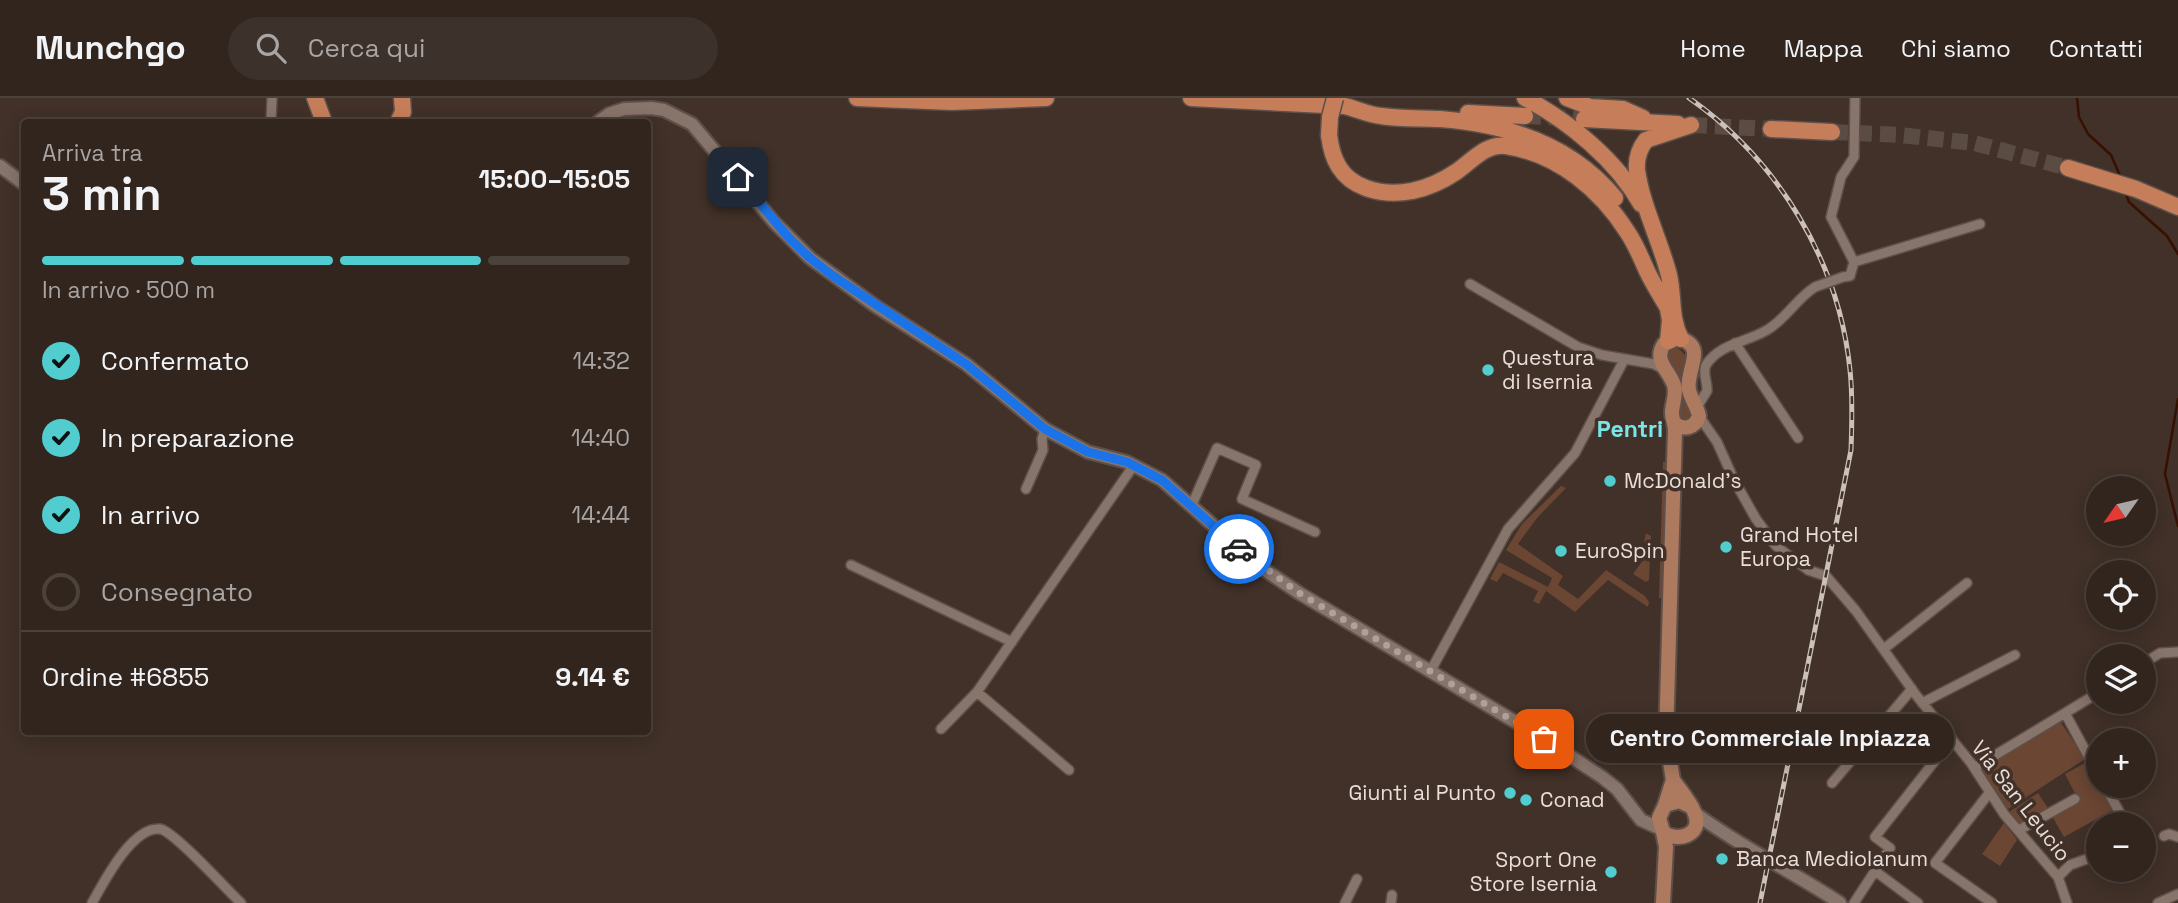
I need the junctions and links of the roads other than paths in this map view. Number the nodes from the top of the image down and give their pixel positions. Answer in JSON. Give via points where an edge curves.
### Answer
{"nodes":[{"id":1,"x":272,"y":98,"type":"edge"},
{"id":2,"x":315,"y":98,"type":"edge"},
{"id":3,"x":402,"y":98,"type":"edge"},
{"id":4,"x":857,"y":98,"type":"edge"},
{"id":5,"x":1046,"y":98,"type":"edge"},
{"id":6,"x":1191,"y":98,"type":"edge"},
{"id":7,"x":1525,"y":98,"type":"edge"},
{"id":8,"x":1567,"y":98,"type":"edge"},
{"id":9,"x":1855,"y":98,"type":"edge"},
{"id":10,"x":1309,"y":101,"type":"edge"},
{"id":11,"x":1340,"y":102,"type":"edge"},
{"id":12,"x":1525,"y":116,"type":"tunnel mouth"},
{"id":13,"x":271,"y":119,"type":"edge"},
{"id":14,"x":323,"y":119,"type":"edge"},
{"id":15,"x":400,"y":119,"type":"edge"},
{"id":16,"x":602,"y":119,"type":"edge"},
{"id":17,"x":1584,"y":119,"type":"tunnel mouth"},
{"id":18,"x":1655,"y":123,"type":"junction"},
{"id":19,"x":1771,"y":129,"type":"tunnel mouth"},
{"id":20,"x":1832,"y":132,"type":"tunnel mouth"},
{"id":21,"x":0,"y":166,"type":"edge"},
{"id":22,"x":2068,"y":168,"type":"tunnel mouth"},
{"id":23,"x":21,"y":182,"type":"edge"},
{"id":24,"x":2178,"y":207,"type":"edge"},
{"id":25,"x":1980,"y":223,"type":"dead end"},
{"id":26,"x":1653,"y":224,"type":"junction"},
{"id":27,"x":1854,"y":262,"type":"junction"},
{"id":28,"x":1470,"y":284,"type":"dead end"},
{"id":29,"x":1668,"y":308,"type":"junction"},
{"id":30,"x":1670,"y":343,"type":"junction"},
{"id":31,"x":1735,"y":343,"type":"junction"},
{"id":32,"x":1624,"y":360,"type":"junction"},
{"id":33,"x":1645,"y":362,"type":"junction"},
{"id":34,"x":1665,"y":370,"type":"junction"},
{"id":35,"x":1706,"y":381,"type":"junction"},
{"id":36,"x":1689,"y":387,"type":"junction"},
{"id":37,"x":1690,"y":420,"type":"junction"},
{"id":38,"x":1045,"y":429,"type":"junction"},
{"id":39,"x":1798,"y":438,"type":"dead end"},
{"id":40,"x":1134,"y":465,"type":"junction"},
{"id":41,"x":1026,"y":489,"type":"dead end"},
{"id":42,"x":1191,"y":507,"type":"junction"},
{"id":43,"x":1315,"y":531,"type":"dead end"},
{"id":44,"x":851,"y":565,"type":"dead end"},
{"id":45,"x":1967,"y":583,"type":"dead end"},
{"id":46,"x":1012,"y":642,"type":"junction"},
{"id":47,"x":1885,"y":648,"type":"junction"},
{"id":48,"x":2178,"y":652,"type":"edge"},
{"id":49,"x":2015,"y":655,"type":"dead end"},
{"id":50,"x":2156,"y":656,"type":"edge"},
{"id":51,"x":1430,"y":672,"type":"junction"},
{"id":52,"x":1912,"y":689,"type":"junction"},
{"id":53,"x":977,"y":691,"type":"junction"},
{"id":54,"x":2086,"y":700,"type":"edge"},
{"id":55,"x":1922,"y":703,"type":"junction"},
{"id":56,"x":2065,"y":713,"type":"junction"},
{"id":57,"x":941,"y":729,"type":"dead end"},
{"id":58,"x":1952,"y":739,"type":"junction"},
{"id":59,"x":2086,"y":752,"type":"edge"},
{"id":60,"x":1974,"y":768,"type":"junction"},
{"id":61,"x":1069,"y":770,"type":"dead end"},
{"id":62,"x":1673,"y":780,"type":"junction"},
{"id":63,"x":1832,"y":783,"type":"dead end"},
{"id":64,"x":1990,"y":792,"type":"junction"},
{"id":65,"x":2075,"y":799,"type":"dead end"},
{"id":66,"x":1663,"y":808,"type":"junction"},
{"id":67,"x":1693,"y":810,"type":"junction"},
{"id":68,"x":1633,"y":812,"type":"junction"},
{"id":69,"x":2019,"y":830,"type":"junction"},
{"id":70,"x":1662,"y":831,"type":"junction"},
{"id":71,"x":1722,"y":834,"type":"junction"},
{"id":72,"x":1687,"y":836,"type":"junction"},
{"id":73,"x":2164,"y":836,"type":"dead end"},
{"id":74,"x":2178,"y":838,"type":"edge"},
{"id":75,"x":2086,"y":859,"type":"edge"},
{"id":76,"x":1665,"y":868,"type":"junction"},
{"id":77,"x":1875,"y":871,"type":"junction"},
{"id":78,"x":2058,"y":877,"type":"junction"},
{"id":79,"x":1357,"y":879,"type":"dead end"},
{"id":80,"x":2178,"y":894,"type":"edge"},
{"id":81,"x":92,"y":903,"type":"edge"},
{"id":82,"x":241,"y":903,"type":"edge"},
{"id":83,"x":1346,"y":903,"type":"edge"},
{"id":84,"x":1663,"y":903,"type":"edge"},
{"id":85,"x":1840,"y":903,"type":"edge"},
{"id":86,"x":1853,"y":903,"type":"edge"},
{"id":87,"x":1918,"y":903,"type":"edge"},
{"id":88,"x":1992,"y":903,"type":"edge"},
{"id":89,"x":2067,"y":903,"type":"edge"},
{"id":90,"x":2158,"y":903,"type":"edge"}],
"edges":[{"from":1,"to":13,"type":"street"},
{"from":2,"to":14,"type":"highway"},
{"from":3,"to":15,"type":"highway"},
{"from":4,"to":5,"type":"highway","via":[[952,102]]},
{"from":6,"to":10,"type":"highway"},
{"from":7,"to":26,"type":"highway","via":[[1601,154],[1636,195]]},
{"from":8,"to":18,"type":"highway","via":[[1590,107],[1623,109]]},
{"from":9,"to":27,"type":"street","via":[[1854,157],[1841,177],[1831,217]]},
{"from":10,"to":11,"type":"highway"},
{"from":11,"to":12,"type":"highway"},
{"from":11,"to":29,"type":"highway","via":[[1380,116],[1486,125],[1547,143],[1571,157],[1596,177],[1636,226],[1655,262]]},
{"from":11,"to":29,"type":"highway","bridge":true,"via":[[1329,117],[1335,162],[1347,178],[1362,187],[1401,194],[1433,184],[1488,148],[1505,146],[1566,169],[1613,212]]},
{"from":16,"to":38,"type":"street","via":[[624,109],[650,108],[692,124],[810,258],[966,364]]},
{"from":17,"to":18,"type":"highway"},
{"from":18,"to":26,"type":"highway","via":[[1691,125],[1655,135],[1640,147],[1637,169]]},
{"from":19,"to":20,"type":"highway"},
{"from":21,"to":23,"type":"street"},
{"from":22,"to":24,"type":"highway"},
{"from":25,"to":27,"type":"street"},
{"from":26,"to":30,"type":"highway","via":[[1670,279],[1674,319]]},
{"from":27,"to":31,"type":"street","bridge":true,"via":[[1850,276],[1815,287],[1782,320]]},
{"from":28,"to":32,"type":"street","via":[[1578,347]]},
{"from":29,"to":30,"type":"highway"},
{"from":30,"to":33,"type":"street"},
{"from":30,"to":34,"type":"main road","via":[[1660,356]]},
{"from":30,"to":36,"type":"main road","via":[[1688,342],[1694,349]]},
{"from":31,"to":35,"type":"street","via":[[1707,364]]},
{"from":31,"to":39,"type":"street"},
{"from":32,"to":33,"type":"street"},
{"from":32,"to":51,"type":"street","via":[[1575,453],[1502,539]]},
{"from":33,"to":34,"type":"street"},
{"from":34,"to":37,"type":"main road","via":[[1674,385],[1672,418]]},
{"from":35,"to":36,"type":"street","via":[[1699,388]]},
{"from":35,"to":37,"type":"street","via":[[1707,391]]},
{"from":36,"to":37,"type":"main road"},
{"from":37,"to":47,"type":"street","name":"Via San Leucio","via":[[1711,433],[1756,519],[1776,546],[1808,570],[1826,576]]},
{"from":37,"to":62,"type":"main road","via":[[1675,443],[1666,738]]},
{"from":38,"to":40,"type":"street","via":[[1088,452]]},
{"from":38,"to":41,"type":"street","via":[[1043,450]]},
{"from":40,"to":42,"type":"street","via":[[1162,480]]},
{"from":40,"to":46,"type":"street"},
{"from":42,"to":43,"type":"street","via":[[1217,447],[1256,465],[1242,499]]},
{"from":42,"to":51,"type":"street","via":[[1289,587]]},
{"from":44,"to":46,"type":"street"},
{"from":45,"to":47,"type":"street"},
{"from":46,"to":53,"type":"street"},
{"from":47,"to":52,"type":"street","name":"Via San Leucio"},
{"from":48,"to":50,"type":"street"},
{"from":49,"to":55,"type":"street"},
{"from":51,"to":68,"type":"street","via":[[1602,776]]},
{"from":52,"to":55,"type":"street","name":"Via San Leucio"},
{"from":52,"to":63,"type":"street"},
{"from":53,"to":57,"type":"street"},
{"from":53,"to":61,"type":"street"},
{"from":54,"to":56,"type":"street"},
{"from":55,"to":58,"type":"street","name":"Via San Leucio"},
{"from":56,"to":59,"type":"street"},
{"from":56,"to":60,"type":"street"},
{"from":58,"to":60,"type":"street","name":"Via San Leucio"},
{"from":58,"to":77,"type":"street","via":[[1875,837],[1890,848]]},
{"from":60,"to":64,"type":"street","name":"Via San Leucio"},
{"from":62,"to":66,"type":"main road"},
{"from":62,"to":67,"type":"main road"},
{"from":64,"to":69,"type":"street","name":"Via San Leucio"},
{"from":64,"to":88,"type":"street","via":[[1935,863]]},
{"from":65,"to":69,"type":"street"},
{"from":66,"to":67,"type":"main road","via":[[1679,801]]},
{"from":66,"to":68,"type":"street","via":[[1650,815]]},
{"from":66,"to":70,"type":"main road","via":[[1658,818]]},
{"from":67,"to":71,"type":"street"},
{"from":67,"to":72,"type":"main road","via":[[1696,824]]},
{"from":68,"to":70,"type":"street"},
{"from":69,"to":78,"type":"street","name":"Via San Leucio"},
{"from":70,"to":72,"type":"main road","via":[[1674,838]]},
{"from":70,"to":76,"type":"main road"},
{"from":71,"to":72,"type":"street"},
{"from":71,"to":85,"type":"street"},
{"from":72,"to":76,"type":"main road"},
{"from":73,"to":74,"type":"street"},
{"from":75,"to":78,"type":"street","via":[[2070,865]]},
{"from":76,"to":84,"type":"main road"},
{"from":77,"to":86,"type":"street"},
{"from":77,"to":87,"type":"street"},
{"from":78,"to":89,"type":"street","name":"Via San Leucio"},
{"from":79,"to":83,"type":"street"},
{"from":80,"to":90,"type":"street"},
{"from":81,"to":82,"type":"street","via":[[135,841],[160,829],[183,845]]}]}
